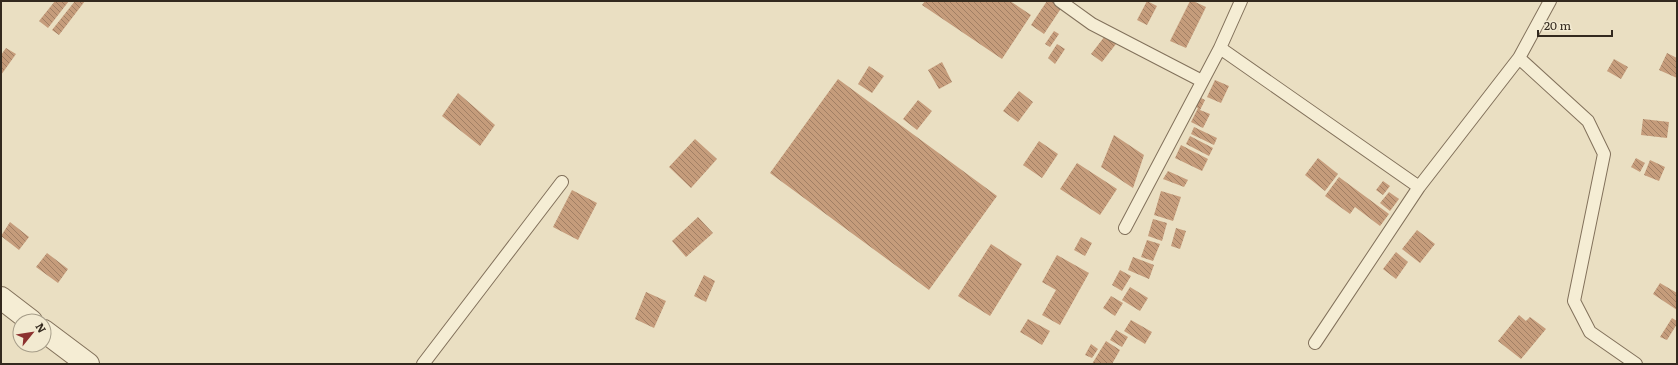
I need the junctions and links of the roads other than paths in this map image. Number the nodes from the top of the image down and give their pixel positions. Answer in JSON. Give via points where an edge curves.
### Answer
{"nodes":[{"id":1,"x":1060,"y":1,"type":"edge"},
{"id":2,"x":1241,"y":1,"type":"edge"},
{"id":3,"x":1550,"y":1,"type":"edge"},
{"id":4,"x":1220,"y":48,"type":"junction"},
{"id":5,"x":1519,"y":58,"type":"junction"},
{"id":6,"x":1202,"y":82,"type":"junction"},
{"id":7,"x":562,"y":182,"type":"dead end"},
{"id":8,"x":1419,"y":187,"type":"junction"},
{"id":9,"x":1125,"y":228,"type":"dead end"},
{"id":10,"x":1,"y":298,"type":"edge"},
{"id":11,"x":21,"y":313,"type":"edge"},
{"id":12,"x":52,"y":337,"type":"edge"},
{"id":13,"x":1315,"y":344,"type":"dead end"},
{"id":14,"x":88,"y":364,"type":"edge"},
{"id":15,"x":423,"y":364,"type":"edge"},
{"id":16,"x":1636,"y":364,"type":"edge"}],
"edges":[{"from":1,"to":6,"type":"lane","via":[[1092,24]]},
{"from":2,"to":4,"type":"lane"},
{"from":3,"to":5,"type":"lane"},
{"from":4,"to":6,"type":"lane"},
{"from":4,"to":8,"type":"lane"},
{"from":5,"to":8,"type":"lane"},
{"from":5,"to":16,"type":"lane","via":[[1588,121],[1604,154],[1574,301],[1590,332]]},
{"from":6,"to":9,"type":"lane"},
{"from":7,"to":15,"type":"lane"},
{"from":8,"to":13,"type":"lane"},
{"from":10,"to":11,"type":"street"},
{"from":12,"to":14,"type":"street"}]}
